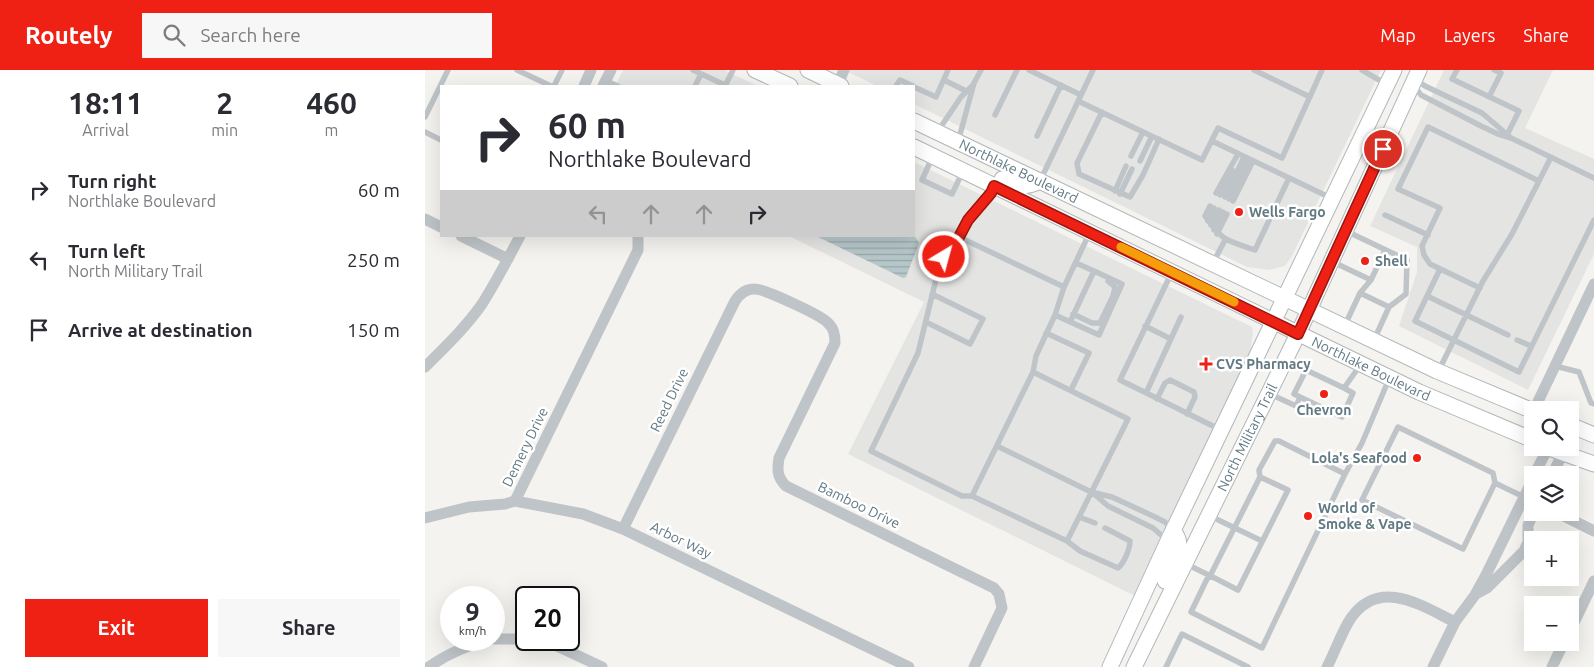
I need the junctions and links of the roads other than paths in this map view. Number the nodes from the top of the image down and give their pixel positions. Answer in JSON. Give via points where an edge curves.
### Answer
{"nodes":[{"id":1,"x":448,"y":70,"type":"edge"},
{"id":2,"x":517,"y":70,"type":"edge"},
{"id":3,"x":535,"y":70,"type":"edge"},
{"id":4,"x":562,"y":70,"type":"edge"},
{"id":5,"x":591,"y":70,"type":"edge"},
{"id":6,"x":693,"y":70,"type":"edge"},
{"id":7,"x":733,"y":70,"type":"edge"},
{"id":8,"x":755,"y":70,"type":"edge"},
{"id":9,"x":808,"y":70,"type":"edge"},
{"id":10,"x":844,"y":70,"type":"edge"},
{"id":11,"x":949,"y":70,"type":"edge"},
{"id":12,"x":981,"y":70,"type":"edge"},
{"id":13,"x":1017,"y":70,"type":"edge"},
{"id":14,"x":1029,"y":70,"type":"edge"},
{"id":15,"x":1093,"y":70,"type":"edge"},
{"id":16,"x":1254,"y":70,"type":"edge"},
{"id":17,"x":1323,"y":70,"type":"edge"},
{"id":18,"x":1363,"y":70,"type":"edge"},
{"id":19,"x":1457,"y":70,"type":"edge"},
{"id":20,"x":1494,"y":70,"type":"edge"},
{"id":21,"x":701,"y":74,"type":"junction"},
{"id":22,"x":1390,"y":75,"type":"edge"},
{"id":23,"x":1414,"y":75,"type":"edge"},
{"id":24,"x":531,"y":77,"type":"junction"},
{"id":25,"x":944,"y":80,"type":"junction"},
{"id":26,"x":771,"y":82,"type":"edge"},
{"id":27,"x":974,"y":83,"type":"junction"},
{"id":28,"x":441,"y":85,"type":"edge"},
{"id":29,"x":550,"y":85,"type":"edge"},
{"id":30,"x":553,"y":85,"type":"edge"},
{"id":31,"x":584,"y":85,"type":"edge"},
{"id":32,"x":696,"y":85,"type":"edge"},
{"id":33,"x":724,"y":85,"type":"edge"},
{"id":34,"x":726,"y":85,"type":"edge"},
{"id":35,"x":785,"y":85,"type":"edge"},
{"id":36,"x":837,"y":85,"type":"edge"},
{"id":37,"x":839,"y":85,"type":"edge"},
{"id":38,"x":897,"y":85,"type":"edge"},
{"id":39,"x":911,"y":85,"type":"edge"},
{"id":40,"x":1061,"y":85,"type":"junction"},
{"id":41,"x":440,"y":86,"type":"edge"},
{"id":42,"x":915,"y":87,"type":"edge"},
{"id":43,"x":966,"y":91,"type":"junction"},
{"id":44,"x":1489,"y":96,"type":"junction"},
{"id":45,"x":1310,"y":97,"type":"junction"},
{"id":46,"x":1079,"y":98,"type":"junction"},
{"id":47,"x":1102,"y":112,"type":"junction"},
{"id":48,"x":995,"y":115,"type":"dead end"},
{"id":49,"x":425,"y":117,"type":"edge"},
{"id":50,"x":915,"y":121,"type":"edge"},
{"id":51,"x":425,"y":132,"type":"edge"},
{"id":52,"x":937,"y":132,"type":"junction"},
{"id":53,"x":1148,"y":134,"type":"junction"},
{"id":54,"x":1037,"y":136,"type":"dead end"},
{"id":55,"x":1509,"y":136,"type":"junction"},
{"id":56,"x":1159,"y":139,"type":"junction"},
{"id":57,"x":440,"y":140,"type":"edge"},
{"id":58,"x":1212,"y":141,"type":"junction"},
{"id":59,"x":958,"y":142,"type":"junction"},
{"id":60,"x":915,"y":148,"type":"edge"},
{"id":61,"x":932,"y":156,"type":"junction"},
{"id":62,"x":1244,"y":157,"type":"junction"},
{"id":63,"x":1551,"y":157,"type":"junction"},
{"id":64,"x":963,"y":171,"type":"junction"},
{"id":65,"x":1289,"y":178,"type":"junction"},
{"id":66,"x":1594,"y":178,"type":"edge"},
{"id":67,"x":1040,"y":181,"type":"junction"},
{"id":68,"x":1539,"y":181,"type":"junction"},
{"id":69,"x":994,"y":186,"type":"junction"},
{"id":70,"x":1119,"y":193,"type":"junction"},
{"id":71,"x":1225,"y":197,"type":"junction"},
{"id":72,"x":1360,"y":198,"type":"junction"},
{"id":73,"x":1332,"y":199,"type":"junction"},
{"id":74,"x":1219,"y":210,"type":"junction"},
{"id":75,"x":1385,"y":215,"type":"dead end"},
{"id":76,"x":425,"y":219,"type":"edge"},
{"id":77,"x":1594,"y":220,"type":"edge"},
{"id":78,"x":1211,"y":225,"type":"junction"},
{"id":79,"x":440,"y":226,"type":"edge"},
{"id":80,"x":1345,"y":231,"type":"junction"},
{"id":81,"x":1090,"y":232,"type":"junction"},
{"id":82,"x":1428,"y":235,"type":"junction"},
{"id":83,"x":463,"y":237,"type":"edge"},
{"id":84,"x":519,"y":237,"type":"edge"},
{"id":85,"x":638,"y":237,"type":"edge"},
{"id":86,"x":959,"y":237,"type":"junction"},
{"id":87,"x":1225,"y":240,"type":"junction"},
{"id":88,"x":1385,"y":250,"type":"junction"},
{"id":89,"x":508,"y":259,"type":"junction"},
{"id":90,"x":1331,"y":261,"type":"junction"},
{"id":91,"x":1076,"y":263,"type":"junction"},
{"id":92,"x":1213,"y":263,"type":"junction"},
{"id":93,"x":1440,"y":269,"type":"junction"},
{"id":94,"x":1094,"y":271,"type":"junction"},
{"id":95,"x":1171,"y":272,"type":"junction"},
{"id":96,"x":1103,"y":275,"type":"junction"},
{"id":97,"x":1371,"y":280,"type":"junction"},
{"id":98,"x":1594,"y":284,"type":"edge"},
{"id":99,"x":1065,"y":287,"type":"junction"},
{"id":100,"x":1480,"y":288,"type":"junction"},
{"id":101,"x":932,"y":294,"type":"junction"},
{"id":102,"x":1360,"y":294,"type":"junction"},
{"id":103,"x":1427,"y":296,"type":"junction"},
{"id":104,"x":1285,"y":298,"type":"junction"},
{"id":105,"x":1389,"y":307,"type":"junction"},
{"id":106,"x":1309,"y":310,"type":"junction"},
{"id":107,"x":1055,"y":314,"type":"junction"},
{"id":108,"x":1073,"y":314,"type":"junction"},
{"id":109,"x":1467,"y":315,"type":"junction"},
{"id":110,"x":1181,"y":317,"type":"dead end"},
{"id":111,"x":1274,"y":321,"type":"junction"},
{"id":112,"x":925,"y":322,"type":"junction"},
{"id":113,"x":1070,"y":322,"type":"junction"},
{"id":114,"x":1145,"y":326,"type":"junction"},
{"id":115,"x":1344,"y":327,"type":"junction"},
{"id":116,"x":833,"y":330,"type":"joint"},
{"id":117,"x":1046,"y":333,"type":"junction"},
{"id":118,"x":1298,"y":334,"type":"junction"},
{"id":119,"x":1508,"y":334,"type":"dead end"},
{"id":120,"x":1171,"y":339,"type":"junction"},
{"id":121,"x":1454,"y":340,"type":"junction"},
{"id":122,"x":1517,"y":340,"type":"dead end"},
{"id":123,"x":1374,"y":341,"type":"junction"},
{"id":124,"x":1531,"y":346,"type":"junction"},
{"id":125,"x":1361,"y":363,"type":"junction"},
{"id":126,"x":1555,"y":366,"type":"junction"},
{"id":127,"x":425,"y":367,"type":"edge"},
{"id":128,"x":1033,"y":372,"type":"junction"},
{"id":129,"x":1439,"y":372,"type":"junction"},
{"id":130,"x":1390,"y":378,"type":"junction"},
{"id":131,"x":1344,"y":388,"type":"junction"},
{"id":132,"x":1071,"y":390,"type":"junction"},
{"id":133,"x":1146,"y":393,"type":"junction"},
{"id":134,"x":1269,"y":393,"type":"junction"},
{"id":135,"x":1300,"y":397,"type":"junction"},
{"id":136,"x":1157,"y":398,"type":"junction"},
{"id":137,"x":1538,"y":401,"type":"edge"},
{"id":138,"x":1594,"y":404,"type":"edge"},
{"id":139,"x":1524,"y":406,"type":"edge"},
{"id":140,"x":1187,"y":414,"type":"junction"},
{"id":141,"x":1579,"y":429,"type":"edge"},
{"id":142,"x":1221,"y":431,"type":"junction"},
{"id":143,"x":1594,"y":435,"type":"edge"},
{"id":144,"x":1524,"y":436,"type":"edge"},
{"id":145,"x":997,"y":446,"type":"junction"},
{"id":146,"x":1572,"y":456,"type":"edge"},
{"id":147,"x":1594,"y":464,"type":"edge"},
{"id":148,"x":1345,"y":474,"type":"junction"},
{"id":149,"x":1260,"y":477,"type":"junction"},
{"id":150,"x":1495,"y":483,"type":"junction"},
{"id":151,"x":1091,"y":492,"type":"junction"},
{"id":152,"x":972,"y":496,"type":"junction"},
{"id":153,"x":1524,"y":497,"type":"edge"},
{"id":154,"x":515,"y":501,"type":"junction"},
{"id":155,"x":1524,"y":506,"type":"edge"},
{"id":156,"x":1209,"y":515,"type":"junction"},
{"id":157,"x":1079,"y":517,"type":"junction"},
{"id":158,"x":425,"y":518,"type":"edge"},
{"id":159,"x":1530,"y":521,"type":"edge"},
{"id":160,"x":1574,"y":521,"type":"edge"},
{"id":161,"x":1095,"y":524,"type":"dead end"},
{"id":162,"x":1105,"y":528,"type":"dead end"},
{"id":163,"x":1235,"y":528,"type":"junction"},
{"id":164,"x":623,"y":529,"type":"junction"},
{"id":165,"x":1594,"y":531,"type":"edge"},
{"id":166,"x":1171,"y":536,"type":"junction"},
{"id":167,"x":1067,"y":541,"type":"junction"},
{"id":168,"x":1262,"y":541,"type":"junction"},
{"id":169,"x":1185,"y":563,"type":"junction"},
{"id":170,"x":1210,"y":576,"type":"junction"},
{"id":171,"x":1594,"y":581,"type":"edge"},
{"id":172,"x":1475,"y":595,"type":"junction"},
{"id":173,"x":1579,"y":612,"type":"edge"},
{"id":174,"x":1455,"y":622,"type":"junction"},
{"id":175,"x":1128,"y":629,"type":"junction"},
{"id":176,"x":455,"y":651,"type":"edge"},
{"id":177,"x":568,"y":651,"type":"edge"},
{"id":178,"x":1560,"y":651,"type":"edge"},
{"id":179,"x":1136,"y":663,"type":"edge"},
{"id":180,"x":429,"y":667,"type":"edge"},
{"id":181,"x":602,"y":667,"type":"edge"},
{"id":182,"x":909,"y":667,"type":"edge"},
{"id":183,"x":974,"y":667,"type":"edge"},
{"id":184,"x":1110,"y":667,"type":"edge"},
{"id":185,"x":1120,"y":667,"type":"edge"},
{"id":186,"x":1166,"y":667,"type":"edge"},
{"id":187,"x":1248,"y":667,"type":"edge"},
{"id":188,"x":1327,"y":667,"type":"edge"},
{"id":189,"x":1433,"y":667,"type":"edge"},
{"id":190,"x":1552,"y":667,"type":"edge"}],
"edges":[{"from":1,"to":28,"type":"lane"},
{"from":2,"to":24,"type":"lane"},
{"from":3,"to":24,"type":"lane"},
{"from":4,"to":30,"type":"lane"},
{"from":5,"to":31,"type":"street"},
{"from":6,"to":21,"type":"lane"},
{"from":7,"to":34,"type":"lane"},
{"from":8,"to":26,"type":"main road"},
{"from":9,"to":36,"type":"main road"},
{"from":10,"to":37,"type":"street"},
{"from":11,"to":25,"type":"lane"},
{"from":12,"to":27,"type":"lane"},
{"from":13,"to":48,"type":"lane"},
{"from":14,"to":40,"type":"lane"},
{"from":15,"to":46,"type":"lane"},
{"from":16,"to":45,"type":"lane"},
{"from":17,"to":45,"type":"lane"},
{"from":18,"to":22,"type":"lane"},
{"from":19,"to":44,"type":"lane","via":[[1452,79]]},
{"from":20,"to":44,"type":"lane","via":[[1501,73]]},
{"from":21,"to":32,"type":"lane"},
{"from":21,"to":33,"type":"lane"},
{"from":22,"to":72,"type":"main road","via":[[1395,91],[1394,104],[1369,158]]},
{"from":22,"to":73,"type":"main road","name":"North Military Trail"},
{"from":23,"to":55,"type":"lane","via":[[1425,86],[1482,113]]},
{"from":23,"to":55,"type":"lane","via":[[1421,96]]},
{"from":23,"to":72,"type":"main road","name":"North Military Trail"},
{"from":24,"to":29,"type":"lane"},
{"from":25,"to":42,"type":"lane","via":[[936,97]]},
{"from":25,"to":43,"type":"lane"},
{"from":26,"to":35,"type":"main road"},
{"from":27,"to":43,"type":"lane"},
{"from":27,"to":59,"type":"lane"},
{"from":38,"to":39,"type":"lane","via":[[900,80]]},
{"from":40,"to":46,"type":"lane"},
{"from":40,"to":54,"type":"lane"},
{"from":41,"to":49,"type":"lane"},
{"from":43,"to":52,"type":"lane"},
{"from":44,"to":55,"type":"lane","via":[[1519,111]]},
{"from":45,"to":58,"type":"lane","via":[[1282,158],[1218,128]]},
{"from":46,"to":47,"type":"lane"},
{"from":46,"to":67,"type":"lane"},
{"from":47,"to":53,"type":"lane"},
{"from":47,"to":70,"type":"lane","via":[[1077,163],[1079,174]]},
{"from":50,"to":52,"type":"main road","name":"Northlake Boulevard"},
{"from":51,"to":57,"type":"lane"},
{"from":52,"to":59,"type":"main road","name":"Northlake Boulevard"},
{"from":53,"to":53,"type":"lane","via":[[1136,159]]},
{"from":53,"to":56,"type":"lane"},
{"from":55,"to":63,"type":"lane"},
{"from":56,"to":58,"type":"lane","via":[[1202,160]]},
{"from":56,"to":70,"type":"lane","via":[[1130,198]]},
{"from":58,"to":62,"type":"lane"},
{"from":59,"to":67,"type":"main road","name":"Northlake Boulevard"},
{"from":60,"to":61,"type":"main road","name":"Northlake Boulevard"},
{"from":61,"to":64,"type":"main road","name":"Northlake Boulevard"},
{"from":61,"to":64,"type":"lane","via":[[922,180],[952,194]]},
{"from":61,"to":67,"type":"main road","via":[[960,161],[1017,187]]},
{"from":62,"to":65,"type":"lane"},
{"from":62,"to":71,"type":"lane"},
{"from":62,"to":71,"type":"lane"},
{"from":62,"to":71,"type":"lane"},
{"from":63,"to":66,"type":"lane"},
{"from":63,"to":68,"type":"lane"},
{"from":64,"to":69,"type":"main road","name":"Northlake Boulevard"},
{"from":65,"to":73,"type":"lane"},
{"from":65,"to":87,"type":"lane","via":[[1255,250]]},
{"from":67,"to":92,"type":"main road","name":"Northlake Boulevard"},
{"from":68,"to":82,"type":"lane","via":[[1428,127],[1398,189],[1439,208]]},
{"from":68,"to":100,"type":"lane","via":[[1513,234]]},
{"from":69,"to":81,"type":"main road","name":"Northlake Boulevard"},
{"from":69,"to":86,"type":"lane"},
{"from":70,"to":70,"type":"lane","via":[[1131,168]]},
{"from":72,"to":80,"type":"main road","name":"North Military Trail"},
{"from":73,"to":104,"type":"main road","name":"North Military Trail"},
{"from":74,"to":78,"type":"lane"},
{"from":74,"to":78,"type":"lane"},
{"from":74,"to":78,"type":"lane"},
{"from":75,"to":82,"type":"lane"},
{"from":76,"to":79,"type":"street"},
{"from":77,"to":124,"type":"lane"},
{"from":78,"to":87,"type":"lane"},
{"from":80,"to":88,"type":"lane"},
{"from":80,"to":90,"type":"main road","name":"North Military Trail"},
{"from":81,"to":91,"type":"lane"},
{"from":81,"to":95,"type":"main road","name":"Northlake Boulevard"},
{"from":82,"to":93,"type":"lane","via":[[1423,246],[1424,256]]},
{"from":83,"to":89,"type":"street"},
{"from":84,"to":89,"type":"street"},
{"from":85,"to":154,"type":"street","name":"Demery Drive","via":[[638,250]]},
{"from":86,"to":99,"type":"lane"},
{"from":86,"to":101,"type":"lane","via":[[944,257]]},
{"from":87,"to":92,"type":"lane"},
{"from":88,"to":97,"type":"lane"},
{"from":88,"to":105,"type":"lane","via":[[1407,260],[1406,294]]},
{"from":89,"to":127,"type":"street","via":[[465,326]]},
{"from":90,"to":97,"type":"lane"},
{"from":90,"to":106,"type":"main road","name":"North Military Trail"},
{"from":91,"to":94,"type":"lane"},
{"from":91,"to":99,"type":"lane"},
{"from":92,"to":104,"type":"main road","name":"Northlake Boulevard"},
{"from":93,"to":100,"type":"lane"},
{"from":93,"to":103,"type":"lane"},
{"from":94,"to":96,"type":"lane"},
{"from":94,"to":108,"type":"lane"},
{"from":95,"to":111,"type":"main road","name":"Northlake Boulevard"},
{"from":95,"to":114,"type":"lane"},
{"from":96,"to":108,"type":"lane","via":[[1115,287],[1100,323],[1092,323]]},
{"from":96,"to":113,"type":"lane","via":[[1122,284],[1099,335]]},
{"from":97,"to":102,"type":"lane"},
{"from":98,"to":126,"type":"street"},
{"from":99,"to":107,"type":"lane"},
{"from":100,"to":109,"type":"lane"},
{"from":101,"to":112,"type":"lane"},
{"from":101,"to":112,"type":"lane","via":[[983,319],[970,344]]},
{"from":102,"to":105,"type":"lane"},
{"from":102,"to":115,"type":"lane"},
{"from":103,"to":109,"type":"lane"},
{"from":103,"to":121,"type":"lane","via":[[1415,321]]},
{"from":104,"to":106,"type":"main road","name":"Northlake Boulevard"},
{"from":104,"to":111,"type":"main road","name":"North Military Trail"},
{"from":105,"to":123,"type":"lane"},
{"from":106,"to":115,"type":"main road","name":"Northlake Boulevard"},
{"from":106,"to":118,"type":"main road","name":"North Military Trail"},
{"from":107,"to":113,"type":"lane"},
{"from":107,"to":117,"type":"lane"},
{"from":108,"to":113,"type":"lane"},
{"from":109,"to":119,"type":"lane"},
{"from":109,"to":121,"type":"lane"},
{"from":110,"to":120,"type":"lane"},
{"from":111,"to":118,"type":"main road","name":"Northlake Boulevard"},
{"from":111,"to":142,"type":"main road","name":"North Military Trail"},
{"from":112,"to":152,"type":"lane","via":[[917,353],[871,452],[962,496]]},
{"from":114,"to":120,"type":"lane"},
{"from":114,"to":133,"type":"lane","via":[[1120,380]]},
{"from":115,"to":123,"type":"main road","name":"Northlake Boulevard"},
{"from":116,"to":164,"type":"street","name":"Reed Drive","via":[[822,318],[762,289],[748,290],[739,296]]},
{"from":116,"to":183,"type":"street","name":"Bamboo Drive","via":[[835,343],[779,458],[778,475],[786,486],[994,588],[1002,608]]},
{"from":117,"to":128,"type":"lane","via":[[1035,356]]},
{"from":117,"to":132,"type":"lane","via":[[1089,353]]},
{"from":118,"to":125,"type":"main road","name":"Northlake Boulevard"},
{"from":118,"to":134,"type":"main road","name":"North Military Trail"},
{"from":120,"to":133,"type":"lane"},
{"from":121,"to":124,"type":"lane","via":[[1519,372]]},
{"from":121,"to":129,"type":"lane"},
{"from":122,"to":124,"type":"lane"},
{"from":123,"to":129,"type":"main road","name":"Northlake Boulevard"},
{"from":125,"to":130,"type":"main road","name":"Northlake Boulevard"},
{"from":125,"to":131,"type":"lane"},
{"from":126,"to":137,"type":"street"},
{"from":126,"to":138,"type":"lane","via":[[1579,372]]},
{"from":128,"to":132,"type":"lane"},
{"from":128,"to":145,"type":"lane"},
{"from":129,"to":139,"type":"main road","name":"Northlake Boulevard"},
{"from":130,"to":144,"type":"main road","name":"Northlake Boulevard"},
{"from":130,"to":148,"type":"lane"},
{"from":131,"to":135,"type":"lane","via":[[1306,370],[1295,394]]},
{"from":131,"to":135,"type":"lane","via":[[1353,393],[1342,417]]},
{"from":132,"to":151,"type":"lane","via":[[1128,419]]},
{"from":133,"to":136,"type":"lane"},
{"from":134,"to":135,"type":"lane","via":[[1296,406]]},
{"from":134,"to":156,"type":"main road","name":"North Military Trail"},
{"from":136,"to":140,"type":"lane"},
{"from":136,"to":140,"type":"lane","via":[[1170,380],[1195,394]]},
{"from":140,"to":142,"type":"lane"},
{"from":141,"to":143,"type":"main road"},
{"from":142,"to":166,"type":"main road","name":"North Military Trail"},
{"from":145,"to":151,"type":"lane"},
{"from":145,"to":152,"type":"lane"},
{"from":146,"to":147,"type":"main road"},
{"from":148,"to":149,"type":"lane","via":[[1275,441],[1260,469]]},
{"from":148,"to":170,"type":"lane","via":[[1262,648],[1191,612]]},
{"from":149,"to":163,"type":"lane"},
{"from":149,"to":168,"type":"lane","via":[[1288,490]]},
{"from":150,"to":150,"type":"lane","via":[[1493,473],[1398,427],[1362,500],[1463,548]]},
{"from":150,"to":153,"type":"lane"},
{"from":151,"to":157,"type":"lane"},
{"from":151,"to":166,"type":"lane","via":[[1108,506]]},
{"from":151,"to":166,"type":"lane","via":[[1112,497],[1165,522]]},
{"from":152,"to":167,"type":"lane"},
{"from":154,"to":158,"type":"street","name":"Arbor Way","via":[[469,507]]},
{"from":154,"to":164,"type":"street","name":"Arbor Way","via":[[583,514]]},
{"from":155,"to":172,"type":"street"},
{"from":156,"to":163,"type":"lane"},
{"from":156,"to":169,"type":"main road","name":"North Military Trail"},
{"from":157,"to":161,"type":"lane"},
{"from":157,"to":167,"type":"lane"},
{"from":159,"to":172,"type":"street","via":[[1524,551],[1487,588]]},
{"from":160,"to":165,"type":"street"},
{"from":162,"to":167,"type":"lane","via":[[1130,541],[1127,554],[1118,568],[1080,551]]},
{"from":163,"to":168,"type":"lane"},
{"from":163,"to":170,"type":"lane"},
{"from":164,"to":182,"type":"street","name":"Arbor Way"},
{"from":166,"to":175,"type":"main road","name":"North Military Trail"},
{"from":166,"to":179,"type":"main road","via":[[1177,535],[1176,558],[1145,625]]},
{"from":168,"to":170,"type":"lane","via":[[1238,590]]},
{"from":169,"to":170,"type":"lane"},
{"from":169,"to":179,"type":"main road","name":"North Military Trail"},
{"from":171,"to":173,"type":"street"},
{"from":172,"to":174,"type":"street"},
{"from":174,"to":188,"type":"street","via":[[1404,598],[1373,600],[1351,618]]},
{"from":174,"to":189,"type":"street"},
{"from":175,"to":184,"type":"main road","name":"North Military Trail"},
{"from":175,"to":185,"type":"main road","via":[[1128,649]]},
{"from":176,"to":180,"type":"street"},
{"from":177,"to":181,"type":"street"},
{"from":178,"to":190,"type":"street"},
{"from":186,"to":187,"type":"lane","via":[[1182,634]]}]}
